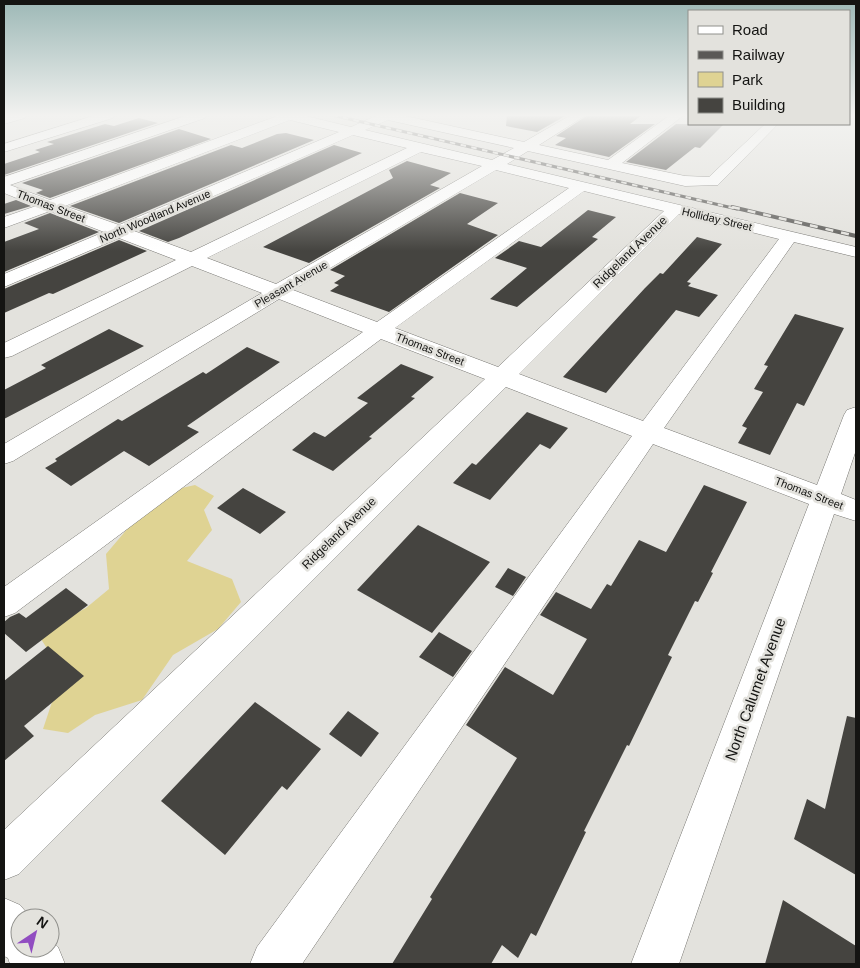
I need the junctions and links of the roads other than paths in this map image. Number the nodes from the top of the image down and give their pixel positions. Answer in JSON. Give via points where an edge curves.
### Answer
{"nodes":[{"id":1,"x":68,"y":160,"type":"edge"},
{"id":2,"x":172,"y":160,"type":"edge"},
{"id":3,"x":284,"y":160,"type":"edge"},
{"id":4,"x":393,"y":160,"type":"edge"},
{"id":5,"x":474,"y":160,"type":"edge"},
{"id":6,"x":503,"y":160,"type":"edge"},
{"id":7,"x":588,"y":160,"type":"edge"},
{"id":8,"x":617,"y":160,"type":"edge"},
{"id":9,"x":735,"y":160,"type":"edge"},
{"id":10,"x":494,"y":165,"type":"junction"},
{"id":11,"x":610,"y":165,"type":"junction"},
{"id":12,"x":4,"y":182,"type":"edge"},
{"id":13,"x":581,"y":186,"type":"junction"},
{"id":14,"x":4,"y":188,"type":"edge"},
{"id":15,"x":51,"y":206,"type":"junction"},
{"id":16,"x":676,"y":209,"type":"junction"},
{"id":17,"x":4,"y":224,"type":"edge"},
{"id":18,"x":119,"y":231,"type":"junction"},
{"id":19,"x":790,"y":236,"type":"junction"},
{"id":20,"x":856,"y":252,"type":"edge"},
{"id":21,"x":191,"y":259,"type":"junction"},
{"id":22,"x":4,"y":280,"type":"edge"},
{"id":23,"x":277,"y":292,"type":"junction"},
{"id":24,"x":379,"y":330,"type":"junction"},
{"id":25,"x":4,"y":351,"type":"edge"},
{"id":26,"x":501,"y":376,"type":"junction"},
{"id":27,"x":856,"y":415,"type":"edge"},
{"id":28,"x":648,"y":432,"type":"junction"},
{"id":29,"x":4,"y":455,"type":"edge"},
{"id":30,"x":824,"y":499,"type":"junction"},
{"id":31,"x":856,"y":511,"type":"edge"},
{"id":32,"x":4,"y":604,"type":"edge"},
{"id":33,"x":4,"y":859,"type":"edge"},
{"id":34,"x":274,"y":964,"type":"edge"},
{"id":35,"x":655,"y":964,"type":"edge"}],
"edges":[{"from":1,"to":12,"type":"street"},
{"from":2,"to":15,"type":"street"},
{"from":3,"to":18,"type":"street","name":"North Woodland Avenue"},
{"from":4,"to":21,"type":"street"},
{"from":5,"to":10,"type":"street","name":"Holliday Street"},
{"from":6,"to":10,"type":"street","name":"Pleasant Avenue"},
{"from":7,"to":11,"type":"street"},
{"from":8,"to":11,"type":"street"},
{"from":9,"to":11,"type":"street","via":[[713,182],[685,181]]},
{"from":10,"to":13,"type":"street","name":"Holliday Street"},
{"from":10,"to":23,"type":"street","name":"Pleasant Avenue"},
{"from":13,"to":16,"type":"street","name":"Holliday Street"},
{"from":13,"to":24,"type":"street"},
{"from":14,"to":15,"type":"street","name":"Thomas Street"},
{"from":15,"to":17,"type":"street"},
{"from":15,"to":18,"type":"street","name":"Thomas Street"},
{"from":16,"to":19,"type":"street","name":"Holliday Street"},
{"from":16,"to":26,"type":"street","name":"Ridgeland Avenue"},
{"from":18,"to":21,"type":"street","name":"Thomas Street"},
{"from":18,"to":22,"type":"street","name":"North Woodland Avenue"},
{"from":19,"to":20,"type":"street","name":"Holliday Street"},
{"from":19,"to":28,"type":"street"},
{"from":21,"to":23,"type":"street","name":"Thomas Street"},
{"from":21,"to":25,"type":"street"},
{"from":23,"to":24,"type":"street","name":"Thomas Street"},
{"from":23,"to":29,"type":"street","name":"Pleasant Avenue"},
{"from":24,"to":26,"type":"street","name":"Thomas Street"},
{"from":24,"to":32,"type":"street"},
{"from":26,"to":28,"type":"street","name":"Thomas Street"},
{"from":26,"to":33,"type":"street","name":"Ridgeland Avenue"},
{"from":27,"to":30,"type":"street","name":"North Calumet Avenue"},
{"from":28,"to":30,"type":"street","name":"Thomas Street"},
{"from":28,"to":34,"type":"street"},
{"from":30,"to":31,"type":"street","name":"Thomas Street"},
{"from":30,"to":35,"type":"street","name":"North Calumet Avenue"}]}
